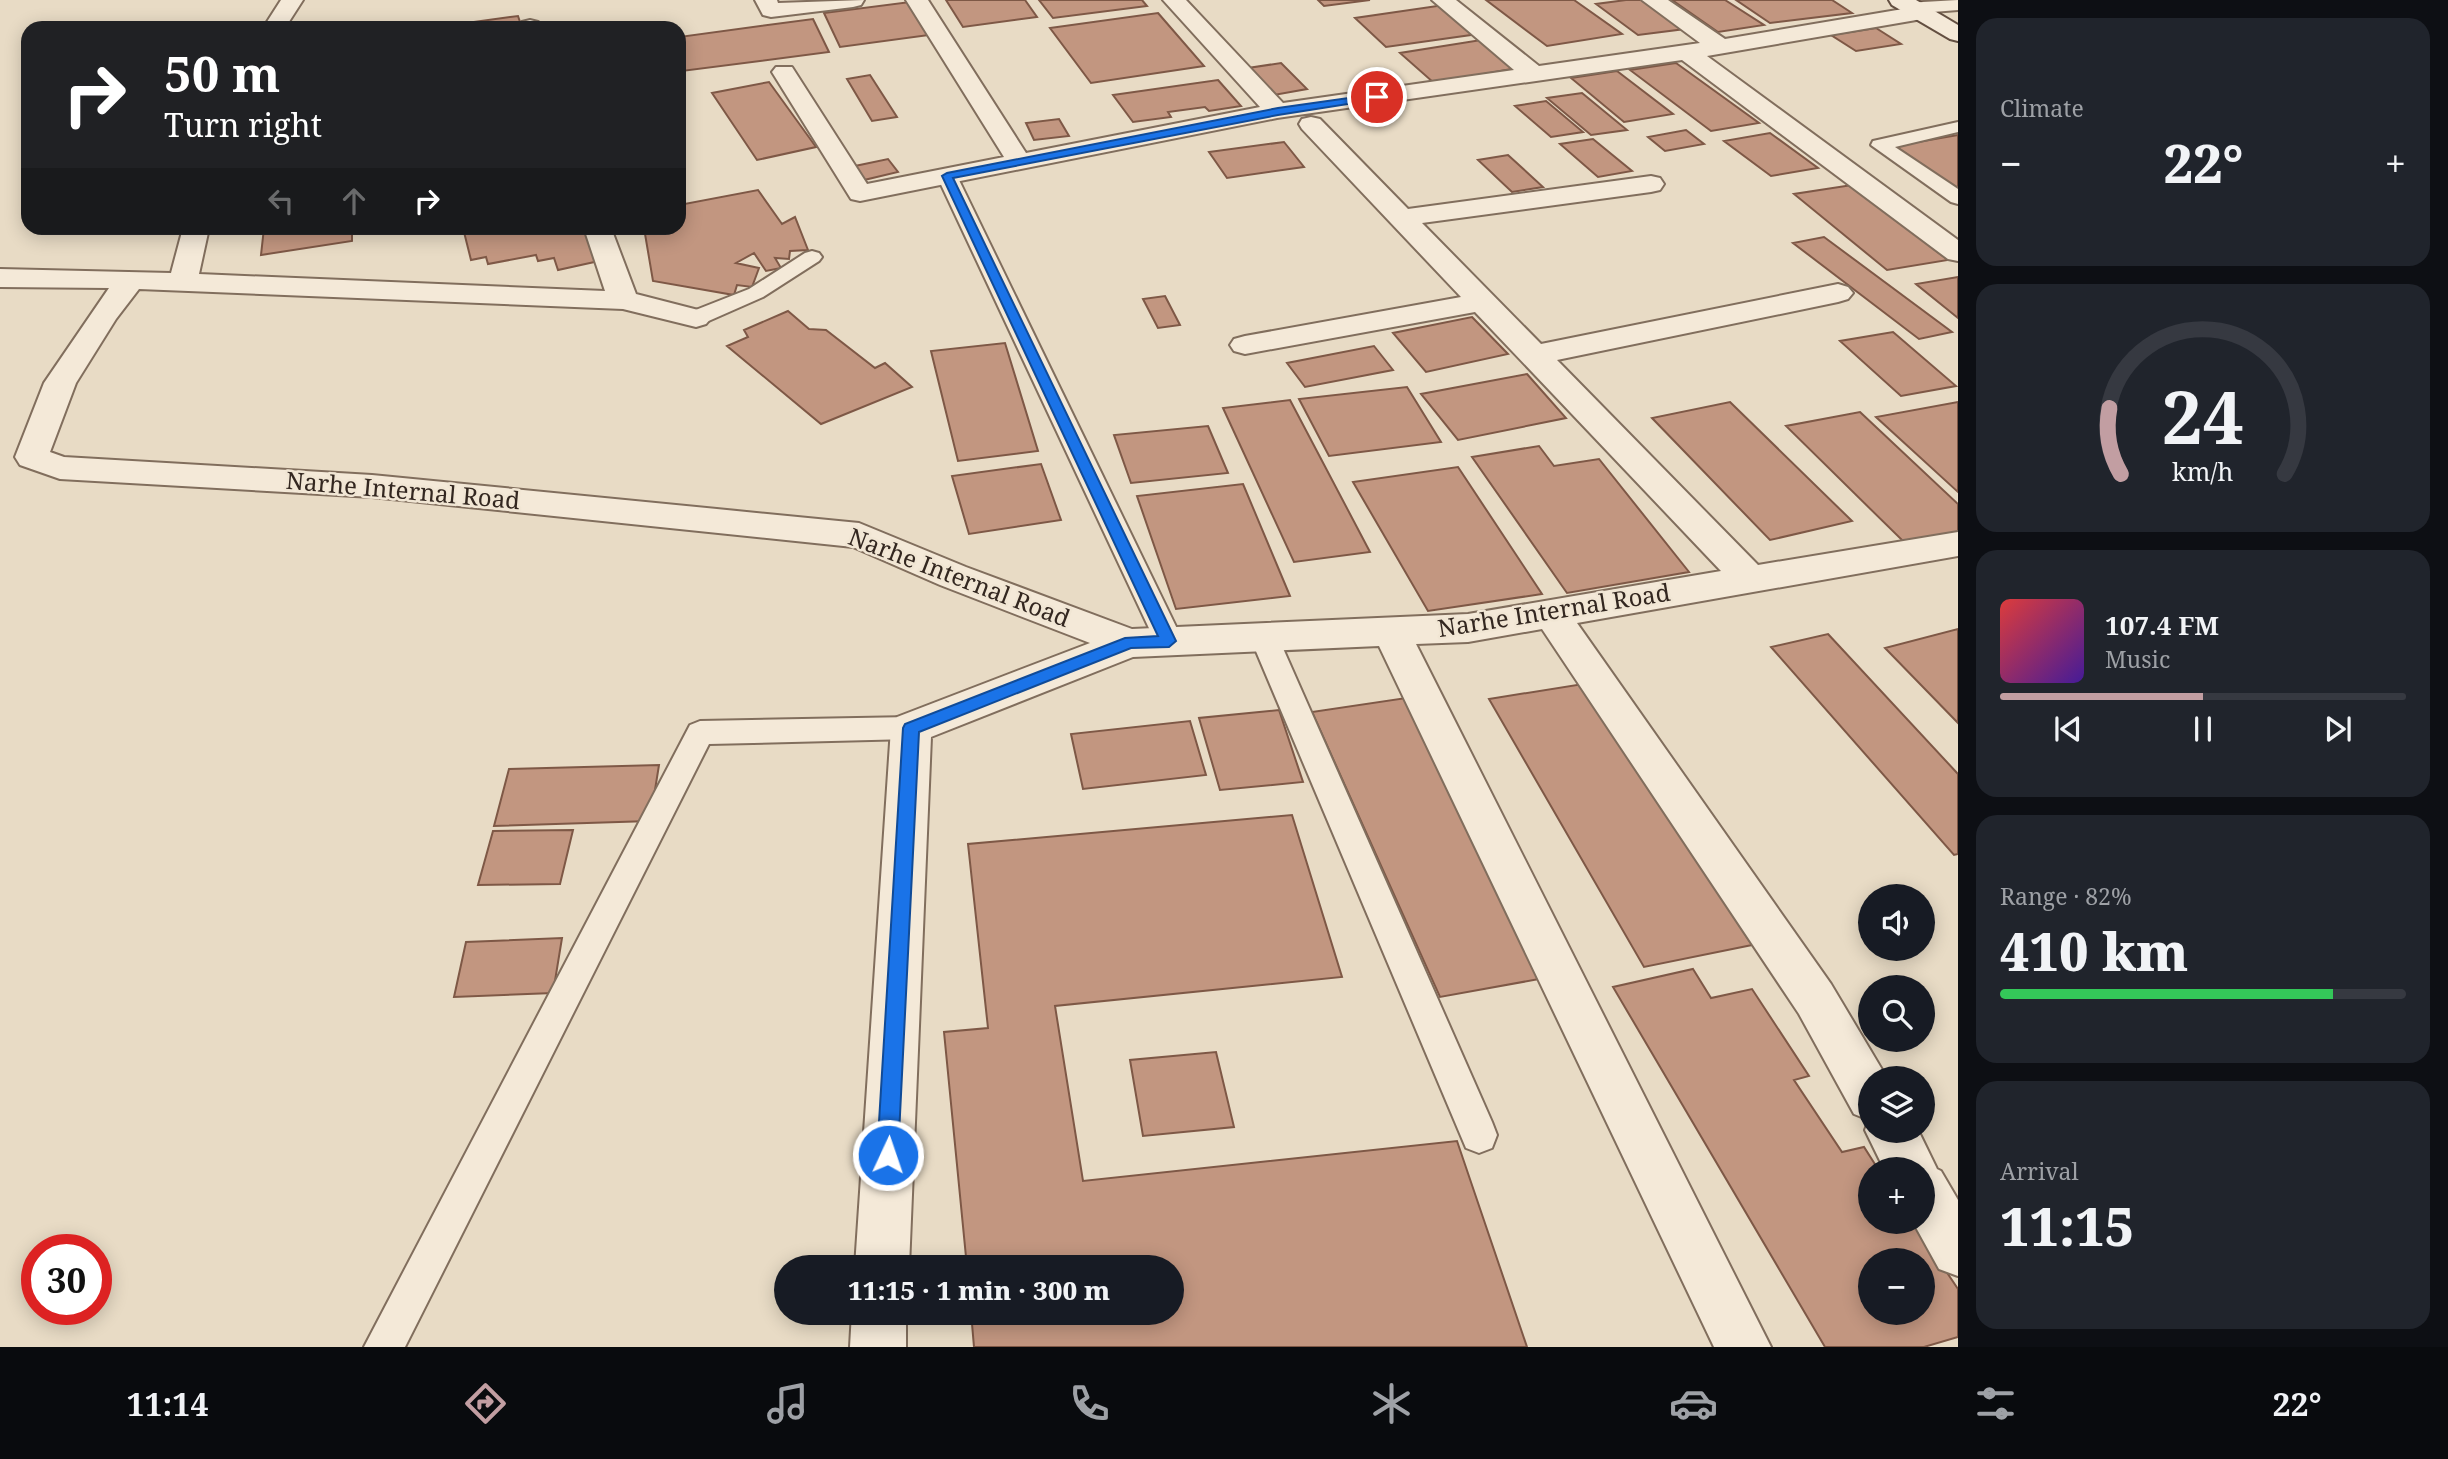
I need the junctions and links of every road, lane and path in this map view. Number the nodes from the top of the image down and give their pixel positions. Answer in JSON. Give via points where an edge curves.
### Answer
{"nodes":[{"id":1,"x":292,"y":0,"type":"edge"},
{"id":2,"x":766,"y":0,"type":"edge"},
{"id":3,"x":853,"y":0,"type":"edge"},
{"id":4,"x":917,"y":0,"type":"edge"},
{"id":5,"x":1174,"y":0,"type":"edge"},
{"id":6,"x":1443,"y":0,"type":"edge"},
{"id":7,"x":1653,"y":0,"type":"edge"},
{"id":8,"x":1958,"y":3,"type":"edge"},
{"id":9,"x":1912,"y":7,"type":"edge"},
{"id":10,"x":278,"y":21,"type":"edge"},
{"id":11,"x":1958,"y":34,"type":"edge"},
{"id":12,"x":1720,"y":46,"type":"junction"},
{"id":13,"x":1687,"y":52,"type":"junction"},
{"id":14,"x":784,"y":72,"type":"dead end"},
{"id":15,"x":1534,"y":74,"type":"junction"},
{"id":16,"x":1278,"y":111,"type":"junction"},
{"id":17,"x":1311,"y":124,"type":"dead end"},
{"id":18,"x":1958,"y":127,"type":"edge"},
{"id":19,"x":1019,"y":161,"type":"junction"},
{"id":20,"x":947,"y":176,"type":"junction"},
{"id":21,"x":1651,"y":184,"type":"dead end"},
{"id":22,"x":1958,"y":198,"type":"edge"},
{"id":23,"x":1400,"y":218,"type":"junction"},
{"id":24,"x":194,"y":235,"type":"edge"},
{"id":25,"x":600,"y":235,"type":"edge"},
{"id":26,"x":1958,"y":253,"type":"edge"},
{"id":27,"x":812,"y":257,"type":"dead end"},
{"id":28,"x":0,"y":278,"type":"edge"},
{"id":29,"x":131,"y":280,"type":"junction"},
{"id":30,"x":183,"y":282,"type":"junction"},
{"id":31,"x":1838,"y":293,"type":"dead end"},
{"id":32,"x":623,"y":300,"type":"junction"},
{"id":33,"x":1481,"y":302,"type":"junction"},
{"id":34,"x":696,"y":318,"type":"joint"},
{"id":35,"x":1245,"y":345,"type":"dead end"},
{"id":36,"x":1535,"y":355,"type":"junction"},
{"id":37,"x":1958,"y":544,"type":"edge"},
{"id":38,"x":1750,"y":579,"type":"junction"},
{"id":39,"x":1551,"y":614,"type":"junction"},
{"id":40,"x":1391,"y":632,"type":"junction"},
{"id":41,"x":1264,"y":637,"type":"junction"},
{"id":42,"x":1149,"y":642,"type":"junction"},
{"id":43,"x":911,"y":728,"type":"junction"},
{"id":44,"x":1858,"y":1074,"type":"edge"},
{"id":45,"x":1479,"y":1135,"type":"dead end"},
{"id":46,"x":1935,"y":1210,"type":"edge"},
{"id":47,"x":1958,"y":1250,"type":"edge"},
{"id":48,"x":883,"y":1255,"type":"edge"},
{"id":49,"x":879,"y":1325,"type":"edge"},
{"id":50,"x":384,"y":1347,"type":"edge"},
{"id":51,"x":878,"y":1347,"type":"edge"},
{"id":52,"x":1743,"y":1347,"type":"edge"}],
"edges":[{"from":1,"to":10,"type":"street"},
{"from":2,"to":3,"type":"street","via":[[771,10]]},
{"from":4,"to":19,"type":"street"},
{"from":5,"to":16,"type":"street"},
{"from":6,"to":15,"type":"street"},
{"from":7,"to":12,"type":"street"},
{"from":8,"to":9,"type":"street"},
{"from":9,"to":11,"type":"street"},
{"from":9,"to":12,"type":"street"},
{"from":12,"to":13,"type":"street"},
{"from":13,"to":15,"type":"street"},
{"from":13,"to":26,"type":"street"},
{"from":14,"to":20,"type":"street","via":[[860,193]]},
{"from":15,"to":16,"type":"street"},
{"from":16,"to":19,"type":"street"},
{"from":17,"to":23,"type":"street"},
{"from":18,"to":22,"type":"lane","via":[[1880,145]]},
{"from":19,"to":20,"type":"street"},
{"from":20,"to":42,"type":"lane"},
{"from":21,"to":23,"type":"street"},
{"from":23,"to":33,"type":"street"},
{"from":24,"to":30,"type":"street"},
{"from":25,"to":32,"type":"street"},
{"from":27,"to":34,"type":"lane","via":[[756,293]]},
{"from":28,"to":29,"type":"street"},
{"from":29,"to":30,"type":"street"},
{"from":29,"to":42,"type":"street","name":"Narhe Internal Road","via":[[60,383],[32,457],[60,468],[372,486],[859,535],[953,576]]},
{"from":30,"to":32,"type":"street"},
{"from":31,"to":36,"type":"street"},
{"from":32,"to":34,"type":"street"},
{"from":33,"to":35,"type":"street"},
{"from":33,"to":36,"type":"street"},
{"from":36,"to":38,"type":"street"},
{"from":37,"to":38,"type":"street","name":"Narhe Internal Road"},
{"from":38,"to":39,"type":"street","name":"Narhe Internal Road"},
{"from":39,"to":40,"type":"street","name":"Narhe Internal Road","via":[[1468,628]]},
{"from":39,"to":44,"type":"street","via":[[1815,999]]},
{"from":40,"to":41,"type":"street","name":"Narhe Internal Road"},
{"from":40,"to":52,"type":"street"},
{"from":41,"to":42,"type":"street","name":"Narhe Internal Road"},
{"from":41,"to":45,"type":"lane"},
{"from":42,"to":43,"type":"street"},
{"from":43,"to":48,"type":"street"},
{"from":43,"to":50,"type":"lane","via":[[700,733]]},
{"from":46,"to":47,"type":"street"},
{"from":49,"to":51,"type":"street"}]}
